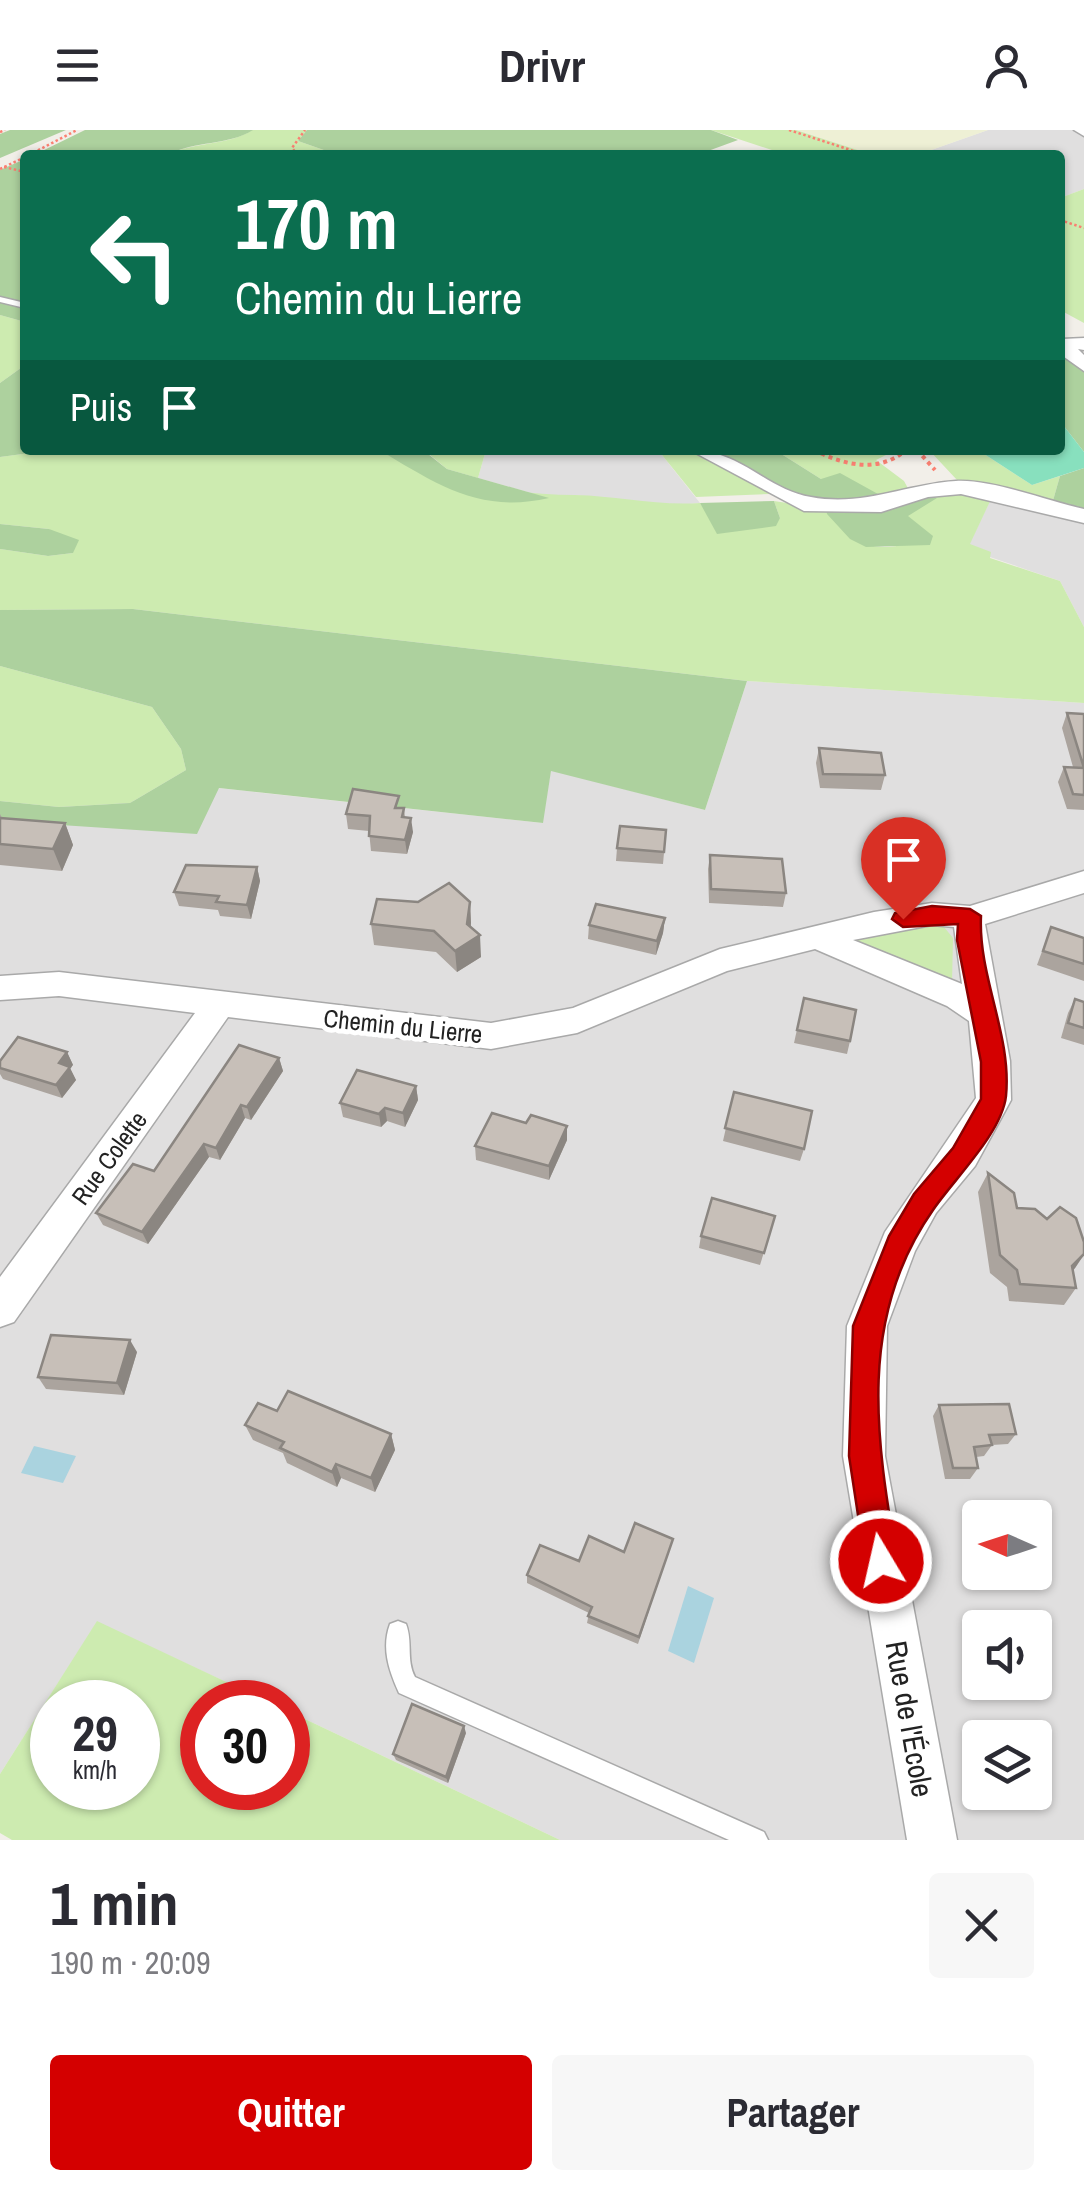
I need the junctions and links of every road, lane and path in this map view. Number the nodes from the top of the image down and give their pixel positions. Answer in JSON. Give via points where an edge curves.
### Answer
{"nodes":[{"id":1,"x":77,"y":130,"type":"edge"},
{"id":2,"x":789,"y":130,"type":"edge"},
{"id":3,"x":39,"y":150,"type":"edge"},
{"id":4,"x":851,"y":150,"type":"edge"},
{"id":5,"x":20,"y":160,"type":"edge"},
{"id":6,"x":0,"y":167,"type":"edge"},
{"id":7,"x":6,"y":167,"type":"junction"},
{"id":8,"x":20,"y":171,"type":"edge"},
{"id":9,"x":1071,"y":341,"type":"edge"},
{"id":10,"x":1084,"y":365,"type":"edge"},
{"id":11,"x":710,"y":455,"type":"edge"},
{"id":12,"x":826,"y":455,"type":"edge"},
{"id":13,"x":900,"y":455,"type":"edge"},
{"id":14,"x":1084,"y":516,"type":"edge"},
{"id":15,"x":1084,"y":882,"type":"edge"},
{"id":16,"x":970,"y":916,"type":"junction"},
{"id":17,"x":816,"y":937,"type":"junction"},
{"id":18,"x":0,"y":988,"type":"edge"},
{"id":19,"x":218,"y":1006,"type":"junction"},
{"id":20,"x":984,"y":1015,"type":"junction"},
{"id":21,"x":0,"y":1310,"type":"edge"},
{"id":22,"x":398,"y":1632,"type":"dead end"},
{"id":23,"x":756,"y":1840,"type":"edge"},
{"id":24,"x":932,"y":1840,"type":"edge"}],
"edges":[{"from":1,"to":3,"type":"path"},
{"from":2,"to":4,"type":"path"},
{"from":5,"to":7,"type":"path"},
{"from":6,"to":7,"type":"path"},
{"from":7,"to":8,"type":"path"},
{"from":9,"to":10,"type":"street","via":[[1065,348]]},
{"from":11,"to":14,"type":"street","via":[[804,504],[881,506],[961,487]]},
{"from":12,"to":13,"type":"path","via":[[868,465]]},
{"from":15,"to":16,"type":"street"},
{"from":16,"to":17,"type":"street","name":"Chemin du Lierre","via":[[932,914]]},
{"from":16,"to":20,"type":"street","name":"Rue de l'École","via":[[968,940]]},
{"from":17,"to":19,"type":"street","name":"Chemin du Lierre","via":[[720,961],[577,1020],[491,1036]]},
{"from":17,"to":20,"type":"street","via":[[959,997]]},
{"from":18,"to":19,"type":"street","name":"Chemin du Lierre","via":[[60,984]]},
{"from":19,"to":21,"type":"street","name":"Rue Colette"},
{"from":20,"to":24,"type":"street","name":"Rue de l'École","via":[[994,1100],[898,1244],[867,1326],[864,1456]]},
{"from":22,"to":23,"type":"lane","via":[[398,1666],[407,1685]]}]}
